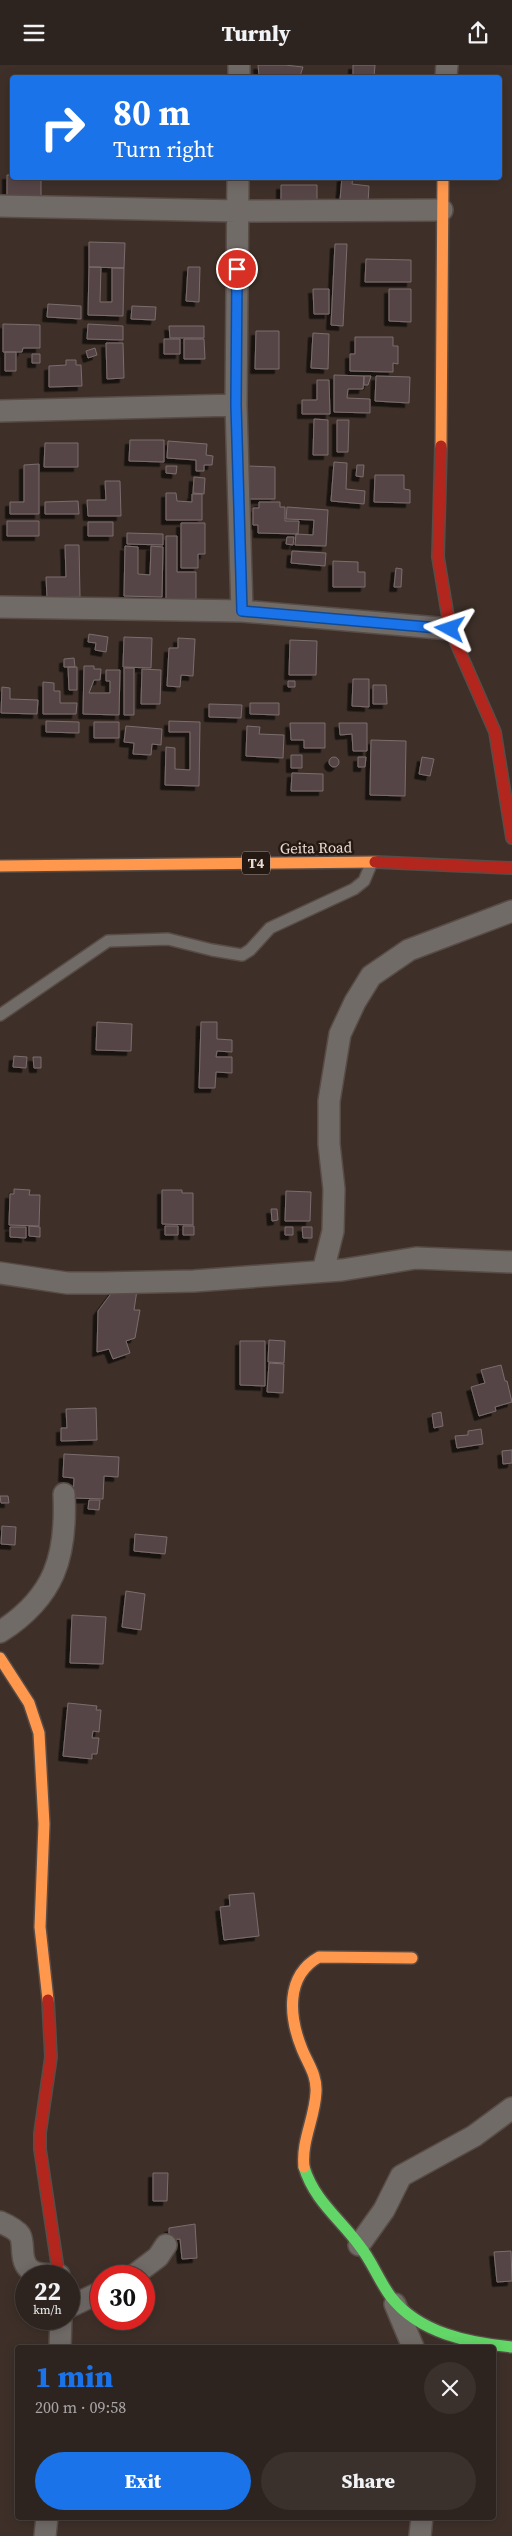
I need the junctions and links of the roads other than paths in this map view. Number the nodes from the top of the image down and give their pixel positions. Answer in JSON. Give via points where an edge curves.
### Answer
{"nodes":[{"id":1,"x":238,"y":180,"type":"edge"},
{"id":2,"x":443,"y":180,"type":"edge"},
{"id":3,"x":0,"y":206,"type":"edge"},
{"id":4,"x":442,"y":210,"type":"junction"},
{"id":5,"x":237,"y":211,"type":"junction"},
{"id":6,"x":236,"y":405,"type":"junction"},
{"id":7,"x":0,"y":411,"type":"edge"},
{"id":8,"x":0,"y":607,"type":"edge"},
{"id":9,"x":242,"y":611,"type":"junction"},
{"id":10,"x":450,"y":629,"type":"junction"},
{"id":11,"x":512,"y":823,"type":"edge"},
{"id":12,"x":512,"y":837,"type":"edge"},
{"id":13,"x":372,"y":862,"type":"junction"},
{"id":14,"x":0,"y":866,"type":"edge"},
{"id":15,"x":512,"y":868,"type":"edge"},
{"id":16,"x":512,"y":911,"type":"edge"},
{"id":17,"x":0,"y":1015,"type":"edge"},
{"id":18,"x":512,"y":1262,"type":"edge"},
{"id":19,"x":323,"y":1271,"type":"junction"},
{"id":20,"x":0,"y":1273,"type":"edge"},
{"id":21,"x":64,"y":1494,"type":"dead end"},
{"id":22,"x":0,"y":1632,"type":"edge"},
{"id":23,"x":0,"y":1658,"type":"edge"},
{"id":24,"x":412,"y":1957,"type":"dead end"},
{"id":25,"x":512,"y":2108,"type":"edge"},
{"id":26,"x":0,"y":2222,"type":"edge"},
{"id":27,"x":166,"y":2245,"type":"dead end"},
{"id":28,"x":359,"y":2245,"type":"junction"},
{"id":29,"x":25,"y":2265,"type":"edge"},
{"id":30,"x":57,"y":2265,"type":"edge"},
{"id":31,"x":147,"y":2265,"type":"edge"},
{"id":32,"x":393,"y":2300,"type":"junction"},
{"id":33,"x":61,"y":2330,"type":"edge"},
{"id":34,"x":60,"y":2345,"type":"edge"},
{"id":35,"x":412,"y":2345,"type":"edge"},
{"id":36,"x":492,"y":2345,"type":"edge"},
{"id":37,"x":496,"y":2345,"type":"edge"},
{"id":38,"x":512,"y":2347,"type":"edge"},
{"id":39,"x":47,"y":2520,"type":"edge"},
{"id":40,"x":422,"y":2520,"type":"edge"},
{"id":41,"x":45,"y":2536,"type":"edge"},
{"id":42,"x":420,"y":2536,"type":"edge"}],
"edges":[{"from":1,"to":5,"type":"street"},
{"from":2,"to":4,"type":"main road"},
{"from":3,"to":5,"type":"street"},
{"from":4,"to":5,"type":"street"},
{"from":4,"to":10,"type":"main road","via":[[438,557]]},
{"from":5,"to":6,"type":"street"},
{"from":6,"to":7,"type":"street"},
{"from":6,"to":9,"type":"street"},
{"from":8,"to":9,"type":"street"},
{"from":9,"to":10,"type":"street"},
{"from":10,"to":11,"type":"main road","via":[[495,732]]},
{"from":11,"to":12,"type":"main road"},
{"from":13,"to":14,"type":"main road","name":"Geita Road","number":"T4"},
{"from":13,"to":15,"type":"main road","name":"Geita Road","number":"T4"},
{"from":13,"to":17,"type":"lane","via":[[364,881],[354,889],[270,928],[242,955],[168,939],[108,941]]},
{"from":16,"to":19,"type":"street","via":[[409,950],[371,976],[355,1002],[340,1034],[329,1101],[333,1231]]},
{"from":18,"to":19,"type":"street","via":[[416,1258]]},
{"from":19,"to":20,"type":"street","via":[[194,1281],[103,1283],[67,1283]]},
{"from":21,"to":22,"type":"street","via":[[63,1546],[55,1571],[34,1604]]},
{"from":23,"to":30,"type":"main road","via":[[29,1703],[39,1733],[44,1824],[40,1927],[51,2033],[40,2149]]},
{"from":24,"to":28,"type":"main road","via":[[319,1957],[302,1967],[294,1983],[294,2019],[300,2046],[313,2071],[316,2091],[303,2165],[320,2202]]},
{"from":25,"to":28,"type":"street","via":[[474,2136],[401,2175],[384,2209]]},
{"from":26,"to":29,"type":"street","via":[[19,2233]]},
{"from":27,"to":31,"type":"street"},
{"from":28,"to":32,"type":"main road"},
{"from":32,"to":35,"type":"street"},
{"from":32,"to":36,"type":"main road","via":[[412,2317],[436,2331]]},
{"from":33,"to":34,"type":"street"},
{"from":37,"to":38,"type":"main road"},
{"from":39,"to":41,"type":"street"},
{"from":40,"to":42,"type":"street"}]}
